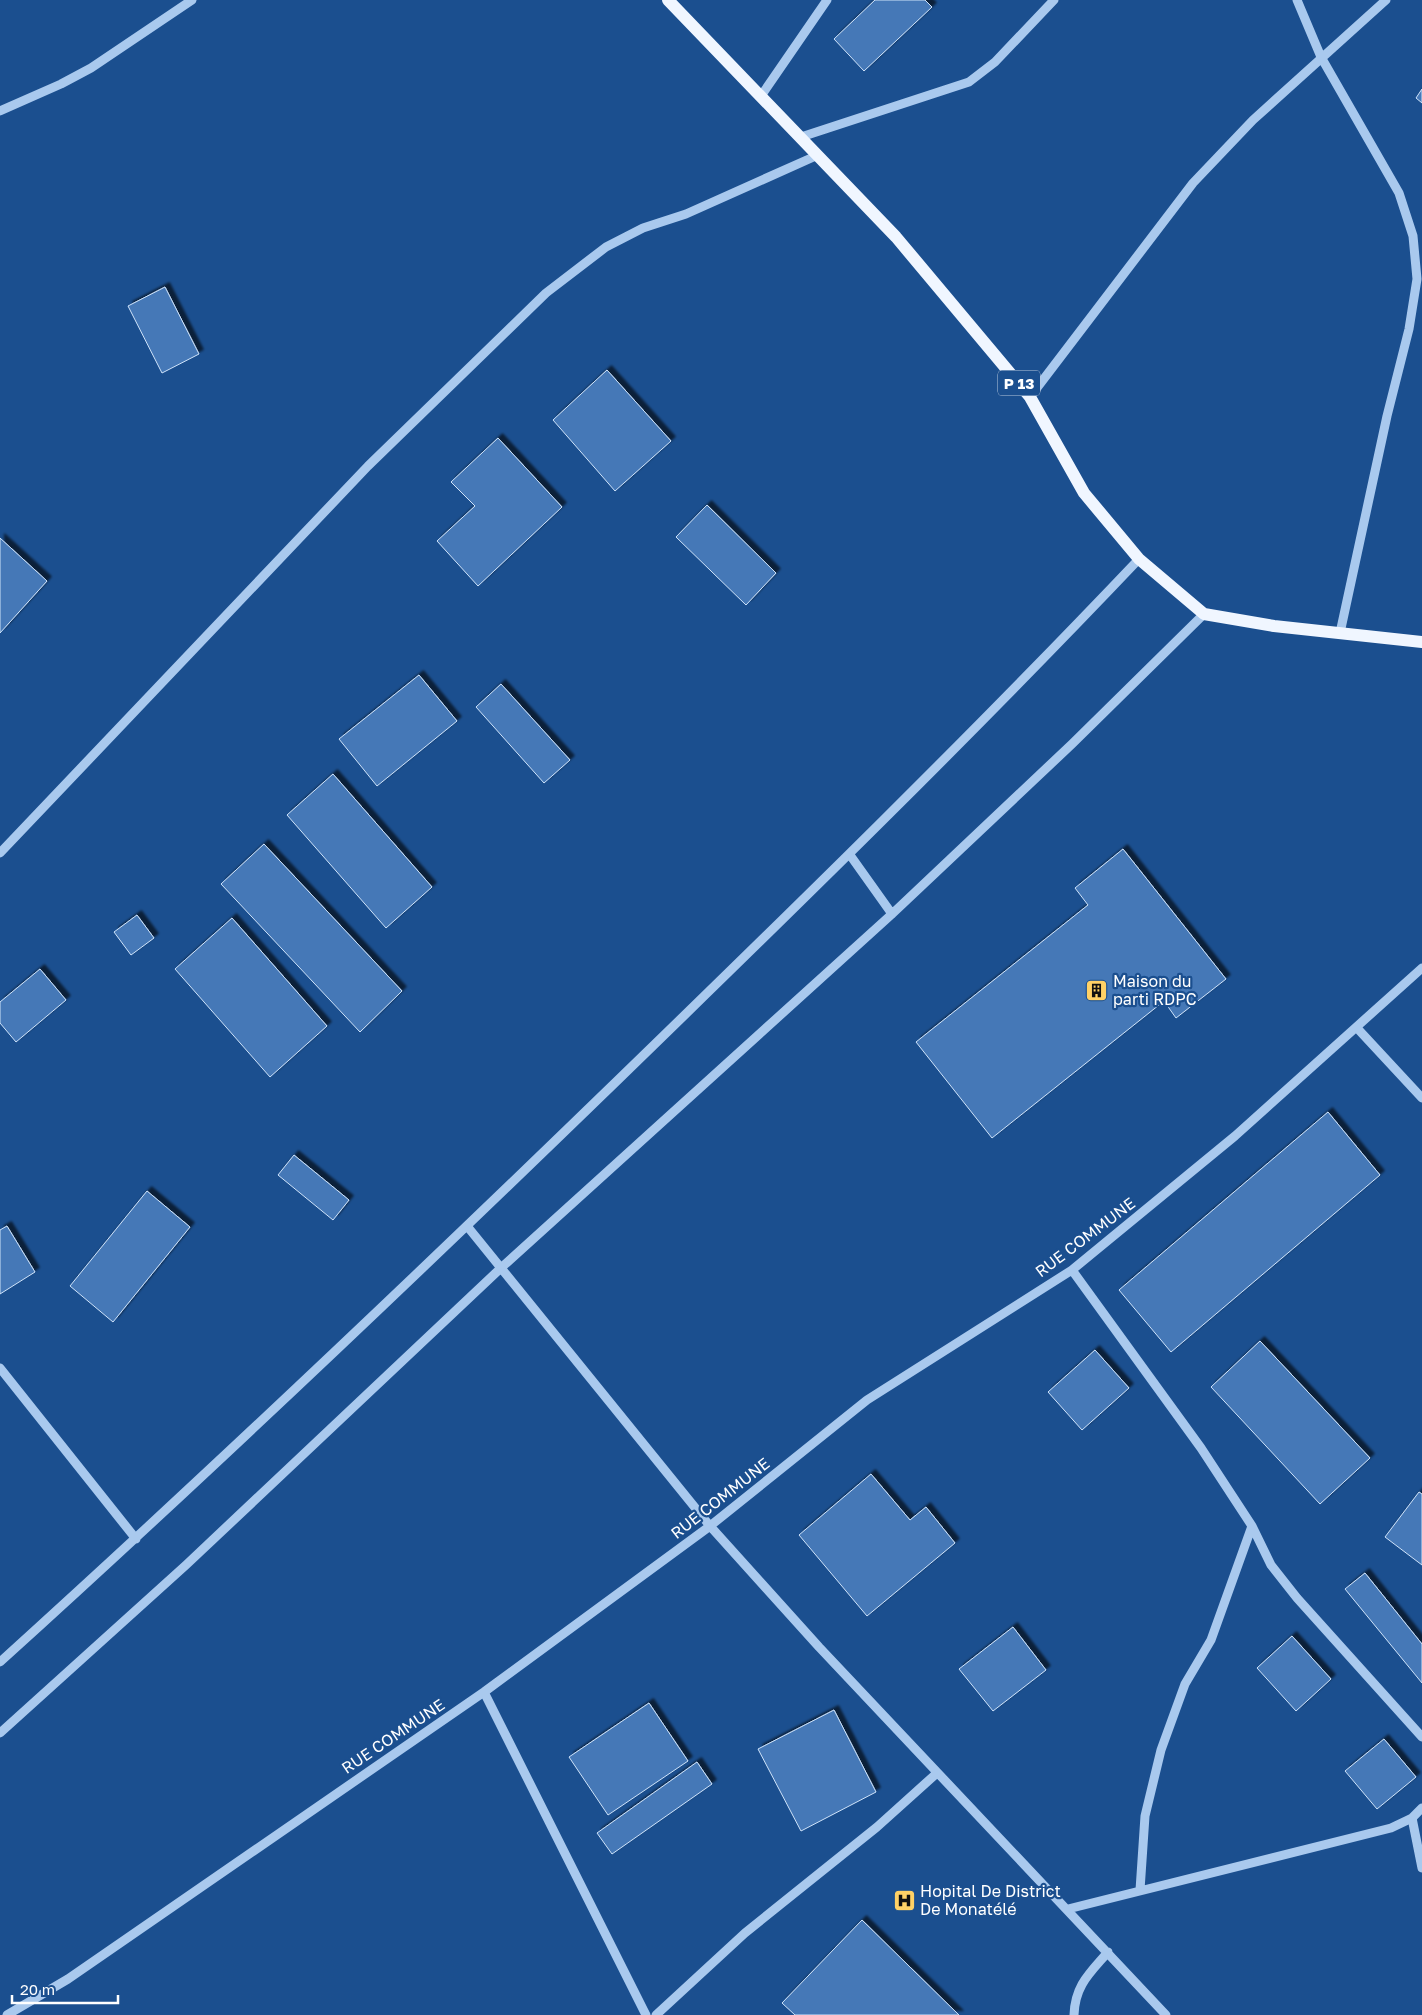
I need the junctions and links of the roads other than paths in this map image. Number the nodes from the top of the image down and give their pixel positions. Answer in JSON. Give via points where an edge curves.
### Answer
{"nodes":[{"id":1,"x":192,"y":0,"type":"edge"},
{"id":2,"x":668,"y":0,"type":"edge"},
{"id":3,"x":827,"y":0,"type":"edge"},
{"id":4,"x":1054,"y":0,"type":"edge"},
{"id":5,"x":1296,"y":0,"type":"edge"},
{"id":6,"x":1386,"y":0,"type":"edge"},
{"id":7,"x":1321,"y":57,"type":"junction"},
{"id":8,"x":761,"y":96,"type":"junction"},
{"id":9,"x":0,"y":111,"type":"edge"},
{"id":10,"x":802,"y":137,"type":"junction"},
{"id":11,"x":818,"y":155,"type":"junction"},
{"id":12,"x":1030,"y":397,"type":"junction"},
{"id":13,"x":1139,"y":559,"type":"junction"},
{"id":14,"x":1204,"y":614,"type":"junction"},
{"id":15,"x":1340,"y":633,"type":"junction"},
{"id":16,"x":1422,"y":642,"type":"edge"},
{"id":17,"x":0,"y":853,"type":"edge"},
{"id":18,"x":850,"y":855,"type":"junction"},
{"id":19,"x":892,"y":914,"type":"junction"},
{"id":20,"x":1422,"y":968,"type":"edge"},
{"id":21,"x":1357,"y":1028,"type":"junction"},
{"id":22,"x":1422,"y":1098,"type":"edge"},
{"id":23,"x":467,"y":1226,"type":"junction"},
{"id":24,"x":502,"y":1267,"type":"junction"},
{"id":25,"x":1072,"y":1270,"type":"junction"},
{"id":26,"x":0,"y":1368,"type":"edge"},
{"id":27,"x":710,"y":1526,"type":"junction"},
{"id":28,"x":1252,"y":1526,"type":"junction"},
{"id":29,"x":136,"y":1539,"type":"junction"},
{"id":30,"x":0,"y":1662,"type":"edge"},
{"id":31,"x":484,"y":1692,"type":"junction"},
{"id":32,"x":0,"y":1733,"type":"edge"},
{"id":33,"x":1422,"y":1737,"type":"edge"},
{"id":34,"x":937,"y":1773,"type":"junction"},
{"id":35,"x":1422,"y":1808,"type":"edge"},
{"id":36,"x":1412,"y":1818,"type":"junction"},
{"id":37,"x":1422,"y":1868,"type":"edge"},
{"id":38,"x":1140,"y":1890,"type":"junction"},
{"id":39,"x":1068,"y":1910,"type":"junction"},
{"id":40,"x":1108,"y":1952,"type":"junction"},
{"id":41,"x":7,"y":2015,"type":"edge"},
{"id":42,"x":646,"y":2015,"type":"edge"},
{"id":43,"x":656,"y":2015,"type":"edge"},
{"id":44,"x":1074,"y":2015,"type":"edge"},
{"id":45,"x":1166,"y":2015,"type":"edge"}],
"edges":[{"from":1,"to":9,"type":"street","via":[[91,68]]},
{"from":2,"to":8,"type":"main road","number":"P 13"},
{"from":3,"to":8,"type":"street"},
{"from":4,"to":10,"type":"street","via":[[995,62],[969,82]]},
{"from":5,"to":7,"type":"street"},
{"from":6,"to":7,"type":"street"},
{"from":7,"to":12,"type":"street","via":[[1253,120],[1193,183]]},
{"from":7,"to":15,"type":"street","via":[[1399,193],[1413,236],[1417,279],[1409,329],[1386,416]]},
{"from":8,"to":10,"type":"main road","number":"P 13"},
{"from":10,"to":11,"type":"main road","number":"P 13"},
{"from":11,"to":12,"type":"main road","number":"P 13","via":[[896,237]]},
{"from":11,"to":17,"type":"street","via":[[686,214],[643,228],[606,247],[546,293],[368,466]]},
{"from":12,"to":13,"type":"main road","number":"P 13","via":[[1084,494]]},
{"from":13,"to":14,"type":"main road","number":"P 13"},
{"from":13,"to":18,"type":"street"},
{"from":14,"to":15,"type":"main road"},
{"from":14,"to":19,"type":"street"},
{"from":15,"to":16,"type":"main road"},
{"from":18,"to":19,"type":"street"},
{"from":18,"to":23,"type":"street"},
{"from":19,"to":24,"type":"street"},
{"from":20,"to":21,"type":"street","name":"RUE COMMUNE"},
{"from":21,"to":22,"type":"street"},
{"from":21,"to":25,"type":"street","name":"RUE COMMUNE","via":[[1235,1136]]},
{"from":23,"to":24,"type":"street"},
{"from":23,"to":29,"type":"street"},
{"from":24,"to":27,"type":"street"},
{"from":24,"to":32,"type":"street","via":[[186,1565]]},
{"from":25,"to":27,"type":"street","name":"RUE COMMUNE","via":[[867,1400]]},
{"from":25,"to":28,"type":"street","via":[[1201,1448]]},
{"from":26,"to":29,"type":"street"},
{"from":27,"to":31,"type":"street","name":"RUE COMMUNE"},
{"from":27,"to":34,"type":"street"},
{"from":28,"to":33,"type":"street","via":[[1271,1566]]},
{"from":28,"to":38,"type":"street","via":[[1211,1640],[1185,1684],[1161,1750],[1145,1816]]},
{"from":29,"to":30,"type":"street"},
{"from":31,"to":41,"type":"street","name":"RUE COMMUNE","via":[[68,1979]]},
{"from":31,"to":42,"type":"street"},
{"from":34,"to":39,"type":"street"},
{"from":34,"to":43,"type":"street","via":[[877,1827],[745,1933]]},
{"from":35,"to":36,"type":"street"},
{"from":36,"to":37,"type":"street"},
{"from":36,"to":38,"type":"street","via":[[1391,1828]]},
{"from":38,"to":39,"type":"street"},
{"from":39,"to":40,"type":"street"},
{"from":40,"to":44,"type":"street","via":[[1078,1988]]},
{"from":40,"to":45,"type":"street"}]}
